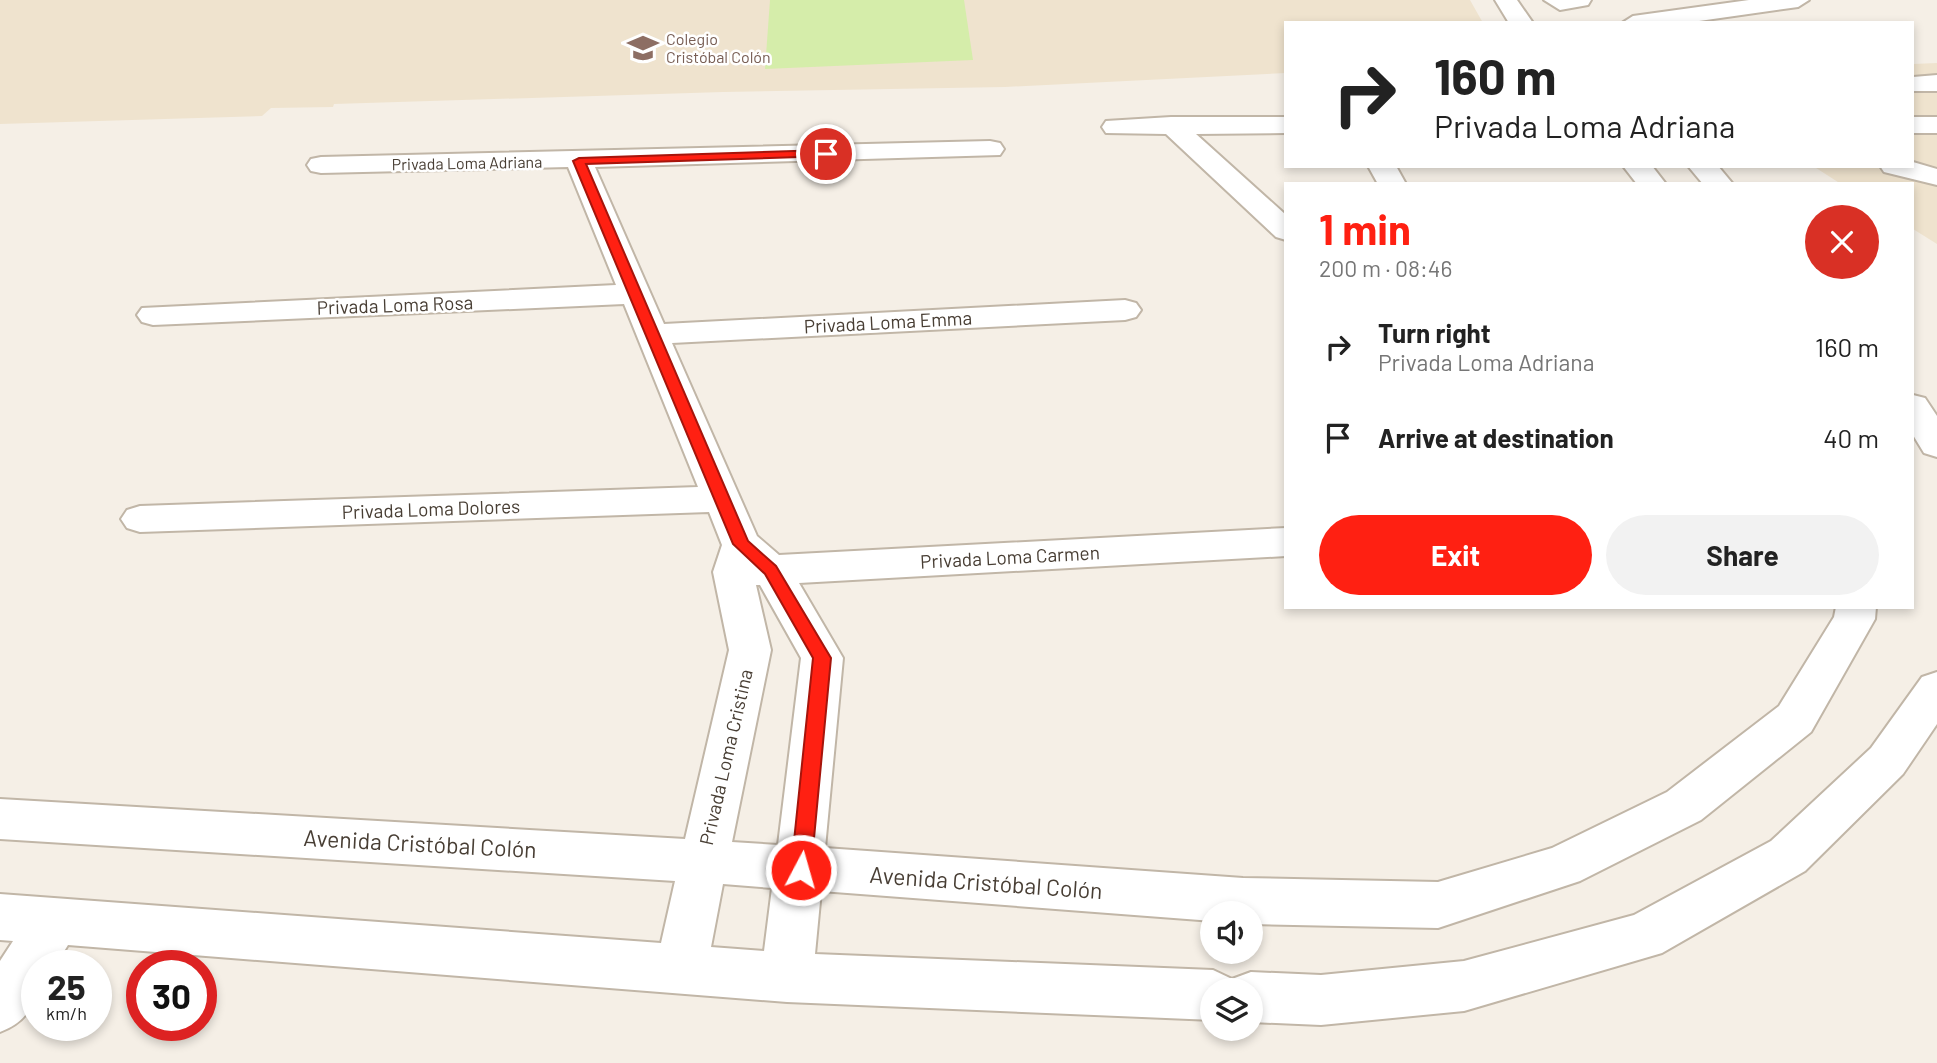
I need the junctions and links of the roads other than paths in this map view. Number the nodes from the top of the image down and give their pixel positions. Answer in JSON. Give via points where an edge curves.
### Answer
{"nodes":[{"id":1,"x":1506,"y":0,"type":"edge"},
{"id":2,"x":1798,"y":0,"type":"edge"},
{"id":3,"x":1565,"y":1,"type":"edge"},
{"id":4,"x":1520,"y":21,"type":"edge"},
{"id":5,"x":1574,"y":21,"type":"edge"},
{"id":6,"x":1647,"y":21,"type":"edge"},
{"id":7,"x":1937,"y":83,"type":"edge"},
{"id":8,"x":1914,"y":84,"type":"edge"},
{"id":9,"x":1171,"y":125,"type":"junction"},
{"id":10,"x":1284,"y":125,"type":"edge"},
{"id":11,"x":1914,"y":125,"type":"edge"},
{"id":12,"x":1937,"y":125,"type":"edge"},
{"id":13,"x":1115,"y":127,"type":"dead end"},
{"id":14,"x":990,"y":149,"type":"dead end"},
{"id":15,"x":579,"y":161,"type":"junction"},
{"id":16,"x":321,"y":165,"type":"dead end"},
{"id":17,"x":1639,"y":168,"type":"edge"},
{"id":18,"x":1704,"y":168,"type":"edge"},
{"id":19,"x":1902,"y":168,"type":"edge"},
{"id":20,"x":1937,"y":177,"type":"edge"},
{"id":21,"x":1649,"y":182,"type":"edge"},
{"id":22,"x":1716,"y":182,"type":"edge"},
{"id":23,"x":1284,"y":229,"type":"edge"},
{"id":24,"x":636,"y":294,"type":"junction"},
{"id":25,"x":1125,"y":310,"type":"dead end"},
{"id":26,"x":153,"y":315,"type":"dead end"},
{"id":27,"x":652,"y":334,"type":"junction"},
{"id":28,"x":722,"y":499,"type":"junction"},
{"id":29,"x":140,"y":519,"type":"dead end"},
{"id":30,"x":1284,"y":542,"type":"edge"},
{"id":31,"x":748,"y":562,"type":"junction"},
{"id":32,"x":1856,"y":609,"type":"edge"},
{"id":33,"x":1937,"y":689,"type":"edge"},
{"id":34,"x":0,"y":819,"type":"edge"},
{"id":35,"x":702,"y":861,"type":"junction"},
{"id":36,"x":801,"y":870,"type":"junction"},
{"id":37,"x":0,"y":917,"type":"edge"},
{"id":38,"x":56,"y":920,"type":"junction"},
{"id":39,"x":680,"y":970,"type":"junction"},
{"id":40,"x":787,"y":977,"type":"junction"},
{"id":41,"x":1200,"y":994,"type":"edge"},
{"id":42,"x":1263,"y":997,"type":"edge"},
{"id":43,"x":0,"y":1007,"type":"edge"}],
"edges":[{"from":1,"to":4,"type":"street"},
{"from":2,"to":6,"type":"street"},
{"from":3,"to":5,"type":"street"},
{"from":7,"to":8,"type":"street"},
{"from":9,"to":10,"type":"street"},
{"from":9,"to":13,"type":"street"},
{"from":9,"to":23,"type":"street"},
{"from":11,"to":12,"type":"street"},
{"from":14,"to":15,"type":"street","name":"Privada Loma Adriana"},
{"from":15,"to":16,"type":"street","name":"Privada Loma Adriana"},
{"from":15,"to":24,"type":"street","name":"Privada Loma Cristina"},
{"from":17,"to":21,"type":"street"},
{"from":18,"to":22,"type":"street"},
{"from":19,"to":20,"type":"street"},
{"from":24,"to":26,"type":"street","name":"Privada Loma Rosa"},
{"from":24,"to":27,"type":"street","name":"Privada Loma Cristina"},
{"from":25,"to":27,"type":"street","name":"Privada Loma Emma"},
{"from":27,"to":28,"type":"street","name":"Privada Loma Cristina"},
{"from":28,"to":29,"type":"street","name":"Privada Loma Dolores"},
{"from":28,"to":31,"type":"street","name":"Privada Loma Cristina"},
{"from":30,"to":31,"type":"street","name":"Privada Loma Carmen"},
{"from":31,"to":35,"type":"street","name":"Privada Loma Cristina","via":[[750,650]]},
{"from":31,"to":36,"type":"street","name":"Privada Loma Cristina","via":[[822,658]]},
{"from":32,"to":36,"type":"street","name":"Avenida Cristóbal Colón","via":[[1795,719],[1684,806],[1563,866],[1438,905],[1243,901]]},
{"from":33,"to":42,"type":"street","via":[[1887,761],[1788,856],[1644,936],[1464,986],[1321,999]]},
{"from":34,"to":35,"type":"street","name":"Avenida Cristóbal Colón"},
{"from":35,"to":36,"type":"street","name":"Avenida Cristóbal Colón"},
{"from":35,"to":39,"type":"street","name":"Privada Loma Cristina"},
{"from":36,"to":40,"type":"street","name":"Privada Loma Cristina"},
{"from":37,"to":38,"type":"street"},
{"from":38,"to":39,"type":"street"},
{"from":38,"to":43,"type":"street"},
{"from":39,"to":40,"type":"street"},
{"from":40,"to":41,"type":"street"}]}
